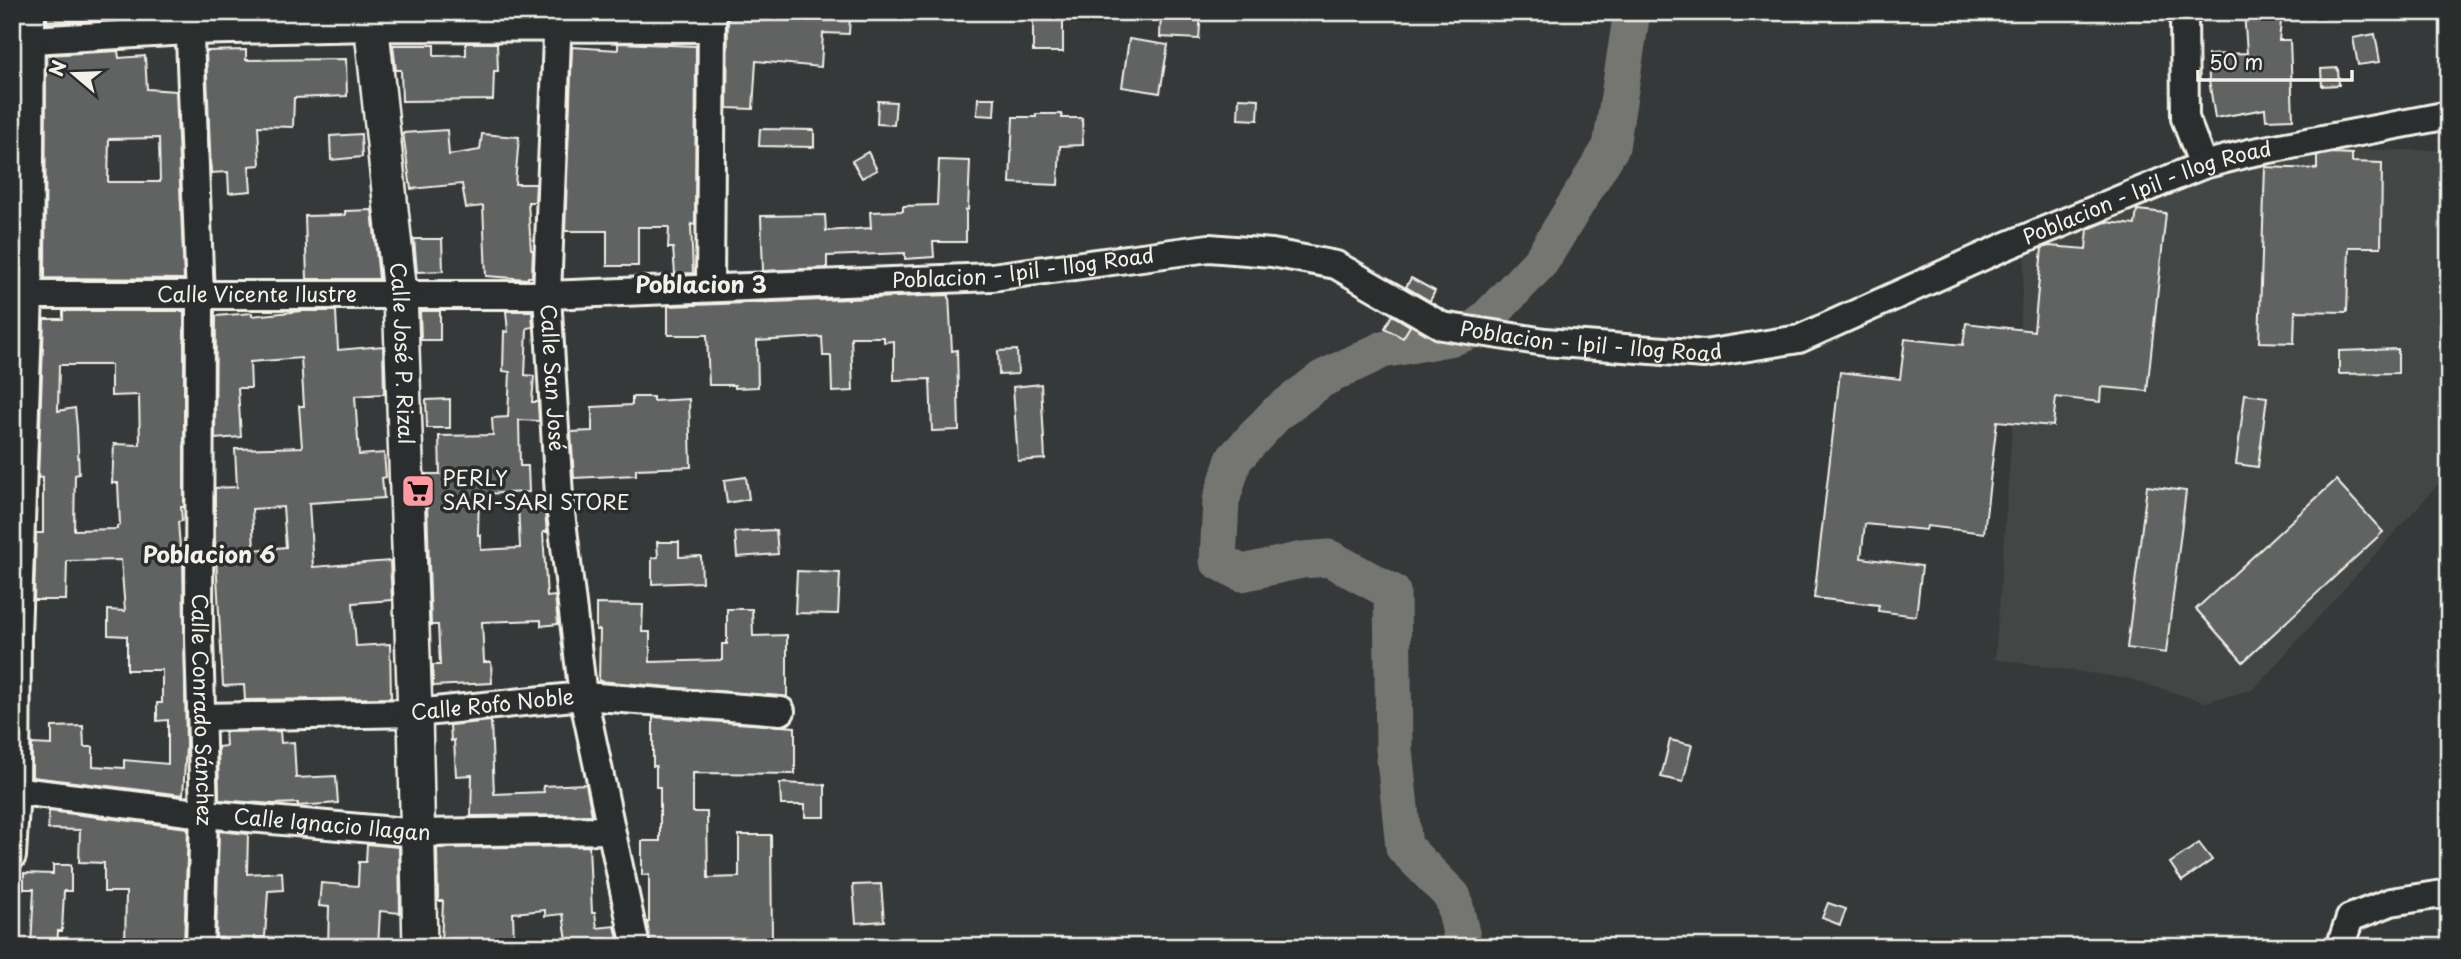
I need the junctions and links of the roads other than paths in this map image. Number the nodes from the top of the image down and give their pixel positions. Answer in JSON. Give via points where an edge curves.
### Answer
{"nodes":[{"id":1,"x":31,"y":12,"type":"edge"},
{"id":2,"x":2185,"y":12,"type":"edge"},
{"id":3,"x":371,"y":20,"type":"edge"},
{"id":4,"x":711,"y":20,"type":"edge"},
{"id":5,"x":557,"y":21,"type":"edge"},
{"id":6,"x":189,"y":22,"type":"edge"},
{"id":7,"x":32,"y":40,"type":"junction"},
{"id":8,"x":2449,"y":115,"type":"edge"},
{"id":9,"x":2203,"y":165,"type":"junction"},
{"id":10,"x":710,"y":288,"type":"junction"},
{"id":11,"x":400,"y":293,"type":"junction"},
{"id":12,"x":21,"y":295,"type":"edge"},
{"id":13,"x":547,"y":295,"type":"junction"},
{"id":14,"x":200,"y":296,"type":"junction"},
{"id":15,"x":583,"y":696,"type":"junction"},
{"id":16,"x":781,"y":711,"type":"dead end"},
{"id":17,"x":415,"y":713,"type":"junction"},
{"id":18,"x":202,"y":716,"type":"junction"},
{"id":19,"x":14,"y":790,"type":"edge"},
{"id":20,"x":204,"y":814,"type":"junction"},
{"id":21,"x":610,"y":830,"type":"junction"},
{"id":22,"x":417,"y":833,"type":"junction"},
{"id":23,"x":12,"y":856,"type":"edge"},
{"id":24,"x":2449,"y":893,"type":"edge"},
{"id":25,"x":200,"y":947,"type":"edge"},
{"id":26,"x":420,"y":947,"type":"edge"},
{"id":27,"x":636,"y":947,"type":"edge"},
{"id":28,"x":2340,"y":947,"type":"edge"}],
"edges":[{"from":1,"to":7,"type":"street"},
{"from":2,"to":9,"type":"street","via":[[2185,118]]},
{"from":3,"to":5,"type":"street"},
{"from":3,"to":6,"type":"street"},
{"from":3,"to":11,"type":"main road","name":"Calle José P. Rizal"},
{"from":4,"to":5,"type":"street"},
{"from":4,"to":10,"type":"street"},
{"from":5,"to":13,"type":"street","name":"Calle San José"},
{"from":6,"to":7,"type":"street"},
{"from":6,"to":14,"type":"street","name":"Calle Conrado Sánchez"},
{"from":7,"to":12,"type":"street"},
{"from":8,"to":9,"type":"street","name":"Poblacion - Ipil - Ilog Road"},
{"from":9,"to":10,"type":"street","name":"Poblacion - Ipil - Ilog Road","via":[[1799,339],[1704,354],[1545,342],[1442,326],[1336,265],[1209,248],[992,276]]},
{"from":10,"to":13,"type":"street","name":"Calle Vicente Ilustre"},
{"from":11,"to":13,"type":"street","name":"Calle Vicente Ilustre"},
{"from":11,"to":14,"type":"street","name":"Calle Vicente Ilustre"},
{"from":11,"to":17,"type":"main road","name":"Calle José P. Rizal"},
{"from":12,"to":14,"type":"street","name":"Calle Vicente Ilustre"},
{"from":12,"to":19,"type":"street"},
{"from":13,"to":15,"type":"street","name":"Calle San José","via":[[559,496]]},
{"from":14,"to":18,"type":"street","name":"Calle Conrado Sánchez"},
{"from":15,"to":16,"type":"street","name":"Calle Rofo Noble"},
{"from":15,"to":17,"type":"street","name":"Calle Rofo Noble"},
{"from":15,"to":21,"type":"street","name":"Calle San José"},
{"from":17,"to":18,"type":"street","name":"Calle Rofo Noble"},
{"from":17,"to":22,"type":"main road","name":"Calle José P. Rizal"},
{"from":18,"to":20,"type":"street","name":"Calle Conrado Sánchez"},
{"from":19,"to":20,"type":"street","name":"Calle Ignacio Ilagan"},
{"from":19,"to":23,"type":"street"},
{"from":20,"to":22,"type":"street","name":"Calle Ignacio Ilagan"},
{"from":20,"to":25,"type":"street","name":"Calle Conrado Sánchez"},
{"from":21,"to":22,"type":"street","name":"Calle Ignacio Ilagan"},
{"from":21,"to":27,"type":"street","name":"Calle San José"},
{"from":22,"to":26,"type":"main road","name":"Calle José P. Rizal"},
{"from":24,"to":28,"type":"street","via":[[2390,902],[2350,918]]}]}
